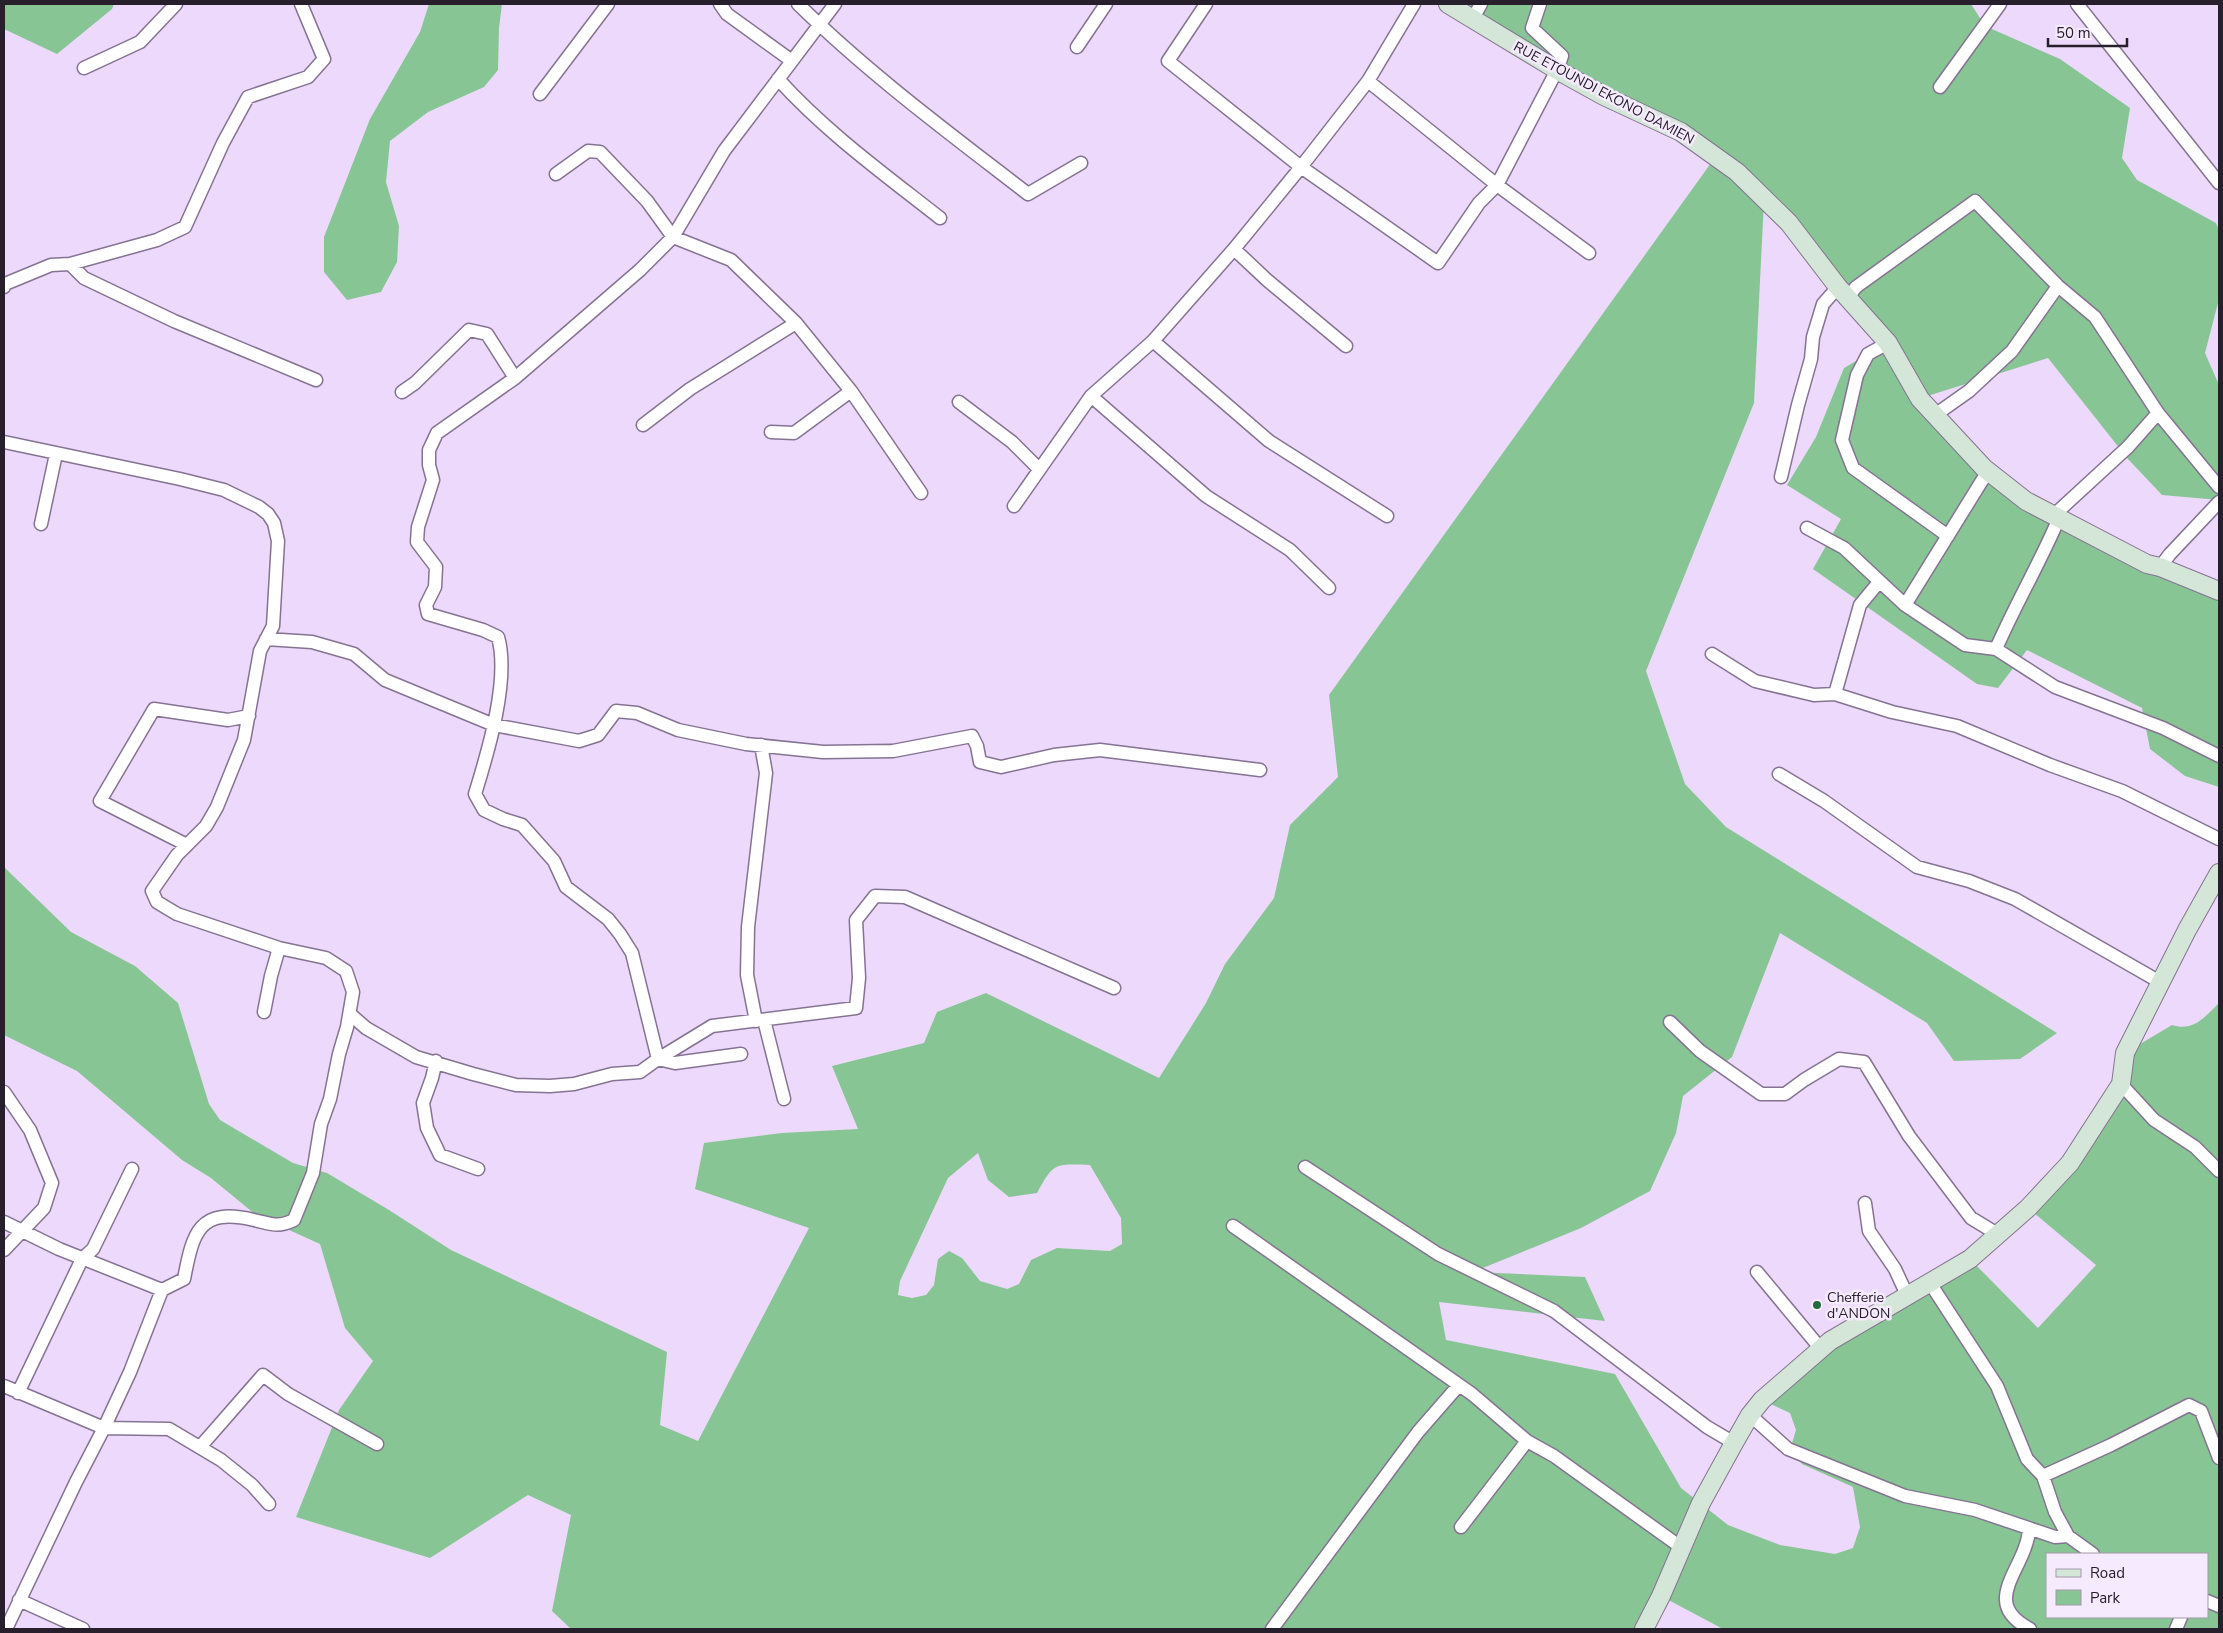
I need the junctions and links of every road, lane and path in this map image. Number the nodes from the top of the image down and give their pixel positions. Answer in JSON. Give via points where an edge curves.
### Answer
{"nodes":[{"id":1,"x":176,"y":4,"type":"edge"},
{"id":2,"x":300,"y":4,"type":"edge"},
{"id":3,"x":608,"y":4,"type":"edge"},
{"id":4,"x":720,"y":4,"type":"edge"},
{"id":5,"x":798,"y":4,"type":"edge"},
{"id":6,"x":836,"y":4,"type":"edge"},
{"id":7,"x":1106,"y":4,"type":"edge"},
{"id":8,"x":1206,"y":4,"type":"edge"},
{"id":9,"x":1414,"y":4,"type":"edge"},
{"id":10,"x":1448,"y":4,"type":"edge"},
{"id":11,"x":1481,"y":4,"type":"edge"},
{"id":12,"x":1540,"y":4,"type":"edge"},
{"id":13,"x":2000,"y":4,"type":"edge"},
{"id":14,"x":2077,"y":4,"type":"edge"},
{"id":15,"x":1472,"y":20,"type":"junction"},
{"id":16,"x":819,"y":25,"type":"junction"},
{"id":17,"x":1078,"y":47,"type":"dead end"},
{"id":18,"x":792,"y":61,"type":"junction"},
{"id":19,"x":84,"y":68,"type":"dead end"},
{"id":20,"x":1557,"y":70,"type":"junction"},
{"id":21,"x":778,"y":79,"type":"junction"},
{"id":22,"x":1368,"y":82,"type":"junction"},
{"id":23,"x":1940,"y":86,"type":"dead end"},
{"id":24,"x":540,"y":94,"type":"dead end"},
{"id":25,"x":1081,"y":163,"type":"dead end"},
{"id":26,"x":1301,"y":167,"type":"junction"},
{"id":27,"x":556,"y":174,"type":"dead end"},
{"id":28,"x":2219,"y":183,"type":"edge"},
{"id":29,"x":1497,"y":185,"type":"junction"},
{"id":30,"x":940,"y":218,"type":"dead end"},
{"id":31,"x":673,"y":237,"type":"junction"},
{"id":32,"x":1234,"y":249,"type":"junction"},
{"id":33,"x":1589,"y":253,"type":"dead end"},
{"id":34,"x":70,"y":264,"type":"junction"},
{"id":35,"x":2058,"y":286,"type":"junction"},
{"id":36,"x":4,"y":287,"type":"edge"},
{"id":37,"x":1843,"y":292,"type":"junction"},
{"id":38,"x":796,"y":323,"type":"junction"},
{"id":39,"x":1153,"y":341,"type":"junction"},
{"id":40,"x":1888,"y":343,"type":"junction"},
{"id":41,"x":1346,"y":346,"type":"dead end"},
{"id":42,"x":515,"y":378,"type":"junction"},
{"id":43,"x":316,"y":380,"type":"dead end"},
{"id":44,"x":851,"y":391,"type":"junction"},
{"id":45,"x":402,"y":392,"type":"dead end"},
{"id":46,"x":1091,"y":396,"type":"junction"},
{"id":47,"x":959,"y":402,"type":"dead end"},
{"id":48,"x":2158,"y":414,"type":"junction"},
{"id":49,"x":1935,"y":415,"type":"junction"},
{"id":50,"x":643,"y":425,"type":"dead end"},
{"id":51,"x":771,"y":432,"type":"dead end"},
{"id":52,"x":4,"y":442,"type":"edge"},
{"id":53,"x":56,"y":454,"type":"junction"},
{"id":54,"x":1039,"y":468,"type":"junction"},
{"id":55,"x":1988,"y":471,"type":"junction"},
{"id":56,"x":1782,"y":478,"type":"dead end"},
{"id":57,"x":2219,"y":487,"type":"edge"},
{"id":58,"x":920,"y":493,"type":"dead end"},
{"id":59,"x":2219,"y":502,"type":"edge"},
{"id":60,"x":1014,"y":506,"type":"dead end"},
{"id":61,"x":1387,"y":516,"type":"dead end"},
{"id":62,"x":2056,"y":517,"type":"junction"},
{"id":63,"x":41,"y":524,"type":"dead end"},
{"id":64,"x":1807,"y":528,"type":"dead end"},
{"id":65,"x":1948,"y":536,"type":"junction"},
{"id":66,"x":2160,"y":567,"type":"junction"},
{"id":67,"x":1879,"y":582,"type":"junction"},
{"id":68,"x":1329,"y":588,"type":"dead end"},
{"id":69,"x":2219,"y":591,"type":"edge"},
{"id":70,"x":1905,"y":605,"type":"junction"},
{"id":71,"x":266,"y":639,"type":"junction"},
{"id":72,"x":1996,"y":649,"type":"junction"},
{"id":73,"x":1712,"y":654,"type":"dead end"},
{"id":74,"x":1835,"y":694,"type":"junction"},
{"id":75,"x":249,"y":716,"type":"junction"},
{"id":76,"x":494,"y":725,"type":"junction"},
{"id":77,"x":762,"y":746,"type":"junction"},
{"id":78,"x":2219,"y":756,"type":"edge"},
{"id":79,"x":1260,"y":770,"type":"dead end"},
{"id":80,"x":1779,"y":774,"type":"dead end"},
{"id":81,"x":2219,"y":839,"type":"edge"},
{"id":82,"x":187,"y":845,"type":"junction"},
{"id":83,"x":2219,"y":873,"type":"edge"},
{"id":84,"x":279,"y":948,"type":"junction"},
{"id":85,"x":2160,"y":982,"type":"junction"},
{"id":86,"x":1114,"y":988,"type":"dead end"},
{"id":87,"x":264,"y":1012,"type":"dead end"},
{"id":88,"x":350,"y":1014,"type":"junction"},
{"id":89,"x":760,"y":1020,"type":"junction"},
{"id":90,"x":1670,"y":1022,"type":"dead end"},
{"id":91,"x":366,"y":1028,"type":"junction"},
{"id":92,"x":344,"y":1039,"type":"junction"},
{"id":93,"x":741,"y":1054,"type":"dead end"},
{"id":94,"x":658,"y":1059,"type":"junction"},
{"id":95,"x":436,"y":1062,"type":"junction"},
{"id":96,"x":2121,"y":1084,"type":"junction"},
{"id":97,"x":4,"y":1092,"type":"edge"},
{"id":98,"x":784,"y":1099,"type":"dead end"},
{"id":99,"x":1305,"y":1166,"type":"dead end"},
{"id":100,"x":478,"y":1168,"type":"dead end"},
{"id":101,"x":132,"y":1169,"type":"dead end"},
{"id":102,"x":2219,"y":1171,"type":"edge"},
{"id":103,"x":1865,"y":1203,"type":"dead end"},
{"id":104,"x":4,"y":1222,"type":"edge"},
{"id":105,"x":1233,"y":1226,"type":"dead end"},
{"id":106,"x":22,"y":1232,"type":"junction"},
{"id":107,"x":1999,"y":1235,"type":"junction"},
{"id":108,"x":4,"y":1250,"type":"edge"},
{"id":109,"x":82,"y":1259,"type":"junction"},
{"id":110,"x":1757,"y":1272,"type":"dead end"},
{"id":111,"x":1930,"y":1283,"type":"junction"},
{"id":112,"x":162,"y":1290,"type":"junction"},
{"id":113,"x":1907,"y":1295,"type":"junction"},
{"id":114,"x":1821,"y":1349,"type":"junction"},
{"id":115,"x":1458,"y":1385,"type":"junction"},
{"id":116,"x":4,"y":1386,"type":"edge"},
{"id":117,"x":18,"y":1393,"type":"junction"},
{"id":118,"x":1750,"y":1415,"type":"junction"},
{"id":119,"x":104,"y":1428,"type":"junction"},
{"id":120,"x":1527,"y":1441,"type":"junction"},
{"id":121,"x":1734,"y":1443,"type":"junction"},
{"id":122,"x":377,"y":1444,"type":"dead end"},
{"id":123,"x":200,"y":1447,"type":"junction"},
{"id":124,"x":2219,"y":1458,"type":"edge"},
{"id":125,"x":2043,"y":1476,"type":"junction"},
{"id":126,"x":269,"y":1504,"type":"dead end"},
{"id":127,"x":1461,"y":1526,"type":"dead end"},
{"id":128,"x":2029,"y":1530,"type":"junction"},
{"id":129,"x":2068,"y":1536,"type":"junction"},
{"id":130,"x":1682,"y":1548,"type":"junction"},
{"id":131,"x":2092,"y":1553,"type":"edge"},
{"id":132,"x":19,"y":1600,"type":"junction"},
{"id":133,"x":6,"y":1629,"type":"edge"},
{"id":134,"x":83,"y":1629,"type":"edge"},
{"id":135,"x":1272,"y":1629,"type":"edge"},
{"id":136,"x":1644,"y":1629,"type":"edge"},
{"id":137,"x":2030,"y":1629,"type":"edge"}],
"edges":[{"from":1,"to":19,"type":"street","via":[[140,42]]},
{"from":2,"to":34,"type":"street","via":[[324,59],[308,77],[248,97],[185,227],[157,240]]},
{"from":3,"to":24,"type":"street"},
{"from":4,"to":18,"type":"street","via":[[727,14]]},
{"from":5,"to":16,"type":"street"},
{"from":6,"to":16,"type":"street"},
{"from":7,"to":17,"type":"street"},
{"from":8,"to":26,"type":"street","via":[[1168,61]]},
{"from":9,"to":22,"type":"street"},
{"from":10,"to":15,"type":"street","name":"RUE ETOUNDI EKONO DAMIEN"},
{"from":11,"to":15,"type":"street"},
{"from":12,"to":20,"type":"street","via":[[1532,28],[1562,56]]},
{"from":13,"to":23,"type":"street"},
{"from":14,"to":28,"type":"street"},
{"from":15,"to":20,"type":"street","name":"RUE ETOUNDI EKONO DAMIEN"},
{"from":16,"to":18,"type":"street"},
{"from":16,"to":25,"type":"street","via":[[924,114],[1028,194]]},
{"from":18,"to":21,"type":"street"},
{"from":20,"to":29,"type":"street"},
{"from":20,"to":37,"type":"street","name":"RUE ETOUNDI EKONO DAMIEN","via":[[1681,132],[1737,172],[1788,223]]},
{"from":21,"to":30,"type":"street","via":[[847,145]]},
{"from":21,"to":31,"type":"street","via":[[724,151]]},
{"from":22,"to":26,"type":"street"},
{"from":22,"to":29,"type":"street"},
{"from":26,"to":29,"type":"street","via":[[1438,263],[1479,203]]},
{"from":26,"to":32,"type":"street"},
{"from":27,"to":31,"type":"street","via":[[588,151],[600,152],[647,201]]},
{"from":29,"to":33,"type":"street"},
{"from":31,"to":38,"type":"street","via":[[731,260]]},
{"from":31,"to":42,"type":"street","via":[[640,270]]},
{"from":32,"to":39,"type":"street"},
{"from":32,"to":41,"type":"street","via":[[1289,300]]},
{"from":34,"to":36,"type":"street","via":[[51,266]]},
{"from":34,"to":43,"type":"street","via":[[84,278],[174,321]]},
{"from":35,"to":37,"type":"street","via":[[1975,201],[1856,287]]},
{"from":35,"to":48,"type":"street","via":[[2095,317]]},
{"from":35,"to":49,"type":"street","via":[[2012,351],[1969,391]]},
{"from":37,"to":40,"type":"street","name":"RUE ETOUNDI EKONO DAMIEN"},
{"from":37,"to":56,"type":"street","via":[[1823,304]]},
{"from":38,"to":44,"type":"street"},
{"from":38,"to":50,"type":"street","via":[[690,389]]},
{"from":39,"to":46,"type":"street"},
{"from":39,"to":61,"type":"street","via":[[1269,440]]},
{"from":40,"to":49,"type":"street","name":"RUE ETOUNDI EKONO DAMIEN","via":[[1920,399]]},
{"from":40,"to":65,"type":"street","via":[[1868,354],[1857,375],[1842,440],[1853,468]]},
{"from":42,"to":45,"type":"street","via":[[487,334],[469,330]]},
{"from":42,"to":76,"type":"street","via":[[437,433],[428,450],[433,480],[418,527],[418,542],[436,567],[435,587],[426,605],[428,614],[498,637],[503,654]]},
{"from":44,"to":51,"type":"street","via":[[794,433]]},
{"from":44,"to":58,"type":"street"},
{"from":46,"to":54,"type":"street"},
{"from":46,"to":68,"type":"street","via":[[1206,496],[1290,550]]},
{"from":47,"to":54,"type":"street","via":[[1012,442]]},
{"from":48,"to":57,"type":"street"},
{"from":48,"to":62,"type":"street"},
{"from":49,"to":55,"type":"street","name":"RUE ETOUNDI EKONO DAMIEN"},
{"from":52,"to":53,"type":"street"},
{"from":53,"to":63,"type":"street"},
{"from":53,"to":71,"type":"street","via":[[224,490],[268,514],[274,523],[278,541],[273,626]]},
{"from":54,"to":60,"type":"street"},
{"from":55,"to":62,"type":"street","name":"RUE ETOUNDI EKONO DAMIEN","via":[[2026,501]]},
{"from":55,"to":65,"type":"street"},
{"from":59,"to":66,"type":"street"},
{"from":62,"to":66,"type":"street","name":"RUE ETOUNDI EKONO DAMIEN","via":[[2147,564]]},
{"from":62,"to":72,"type":"street","via":[[2044,552]]},
{"from":64,"to":67,"type":"street","via":[[1844,548]]},
{"from":65,"to":70,"type":"street"},
{"from":66,"to":69,"type":"street","name":"RUE ETOUNDI EKONO DAMIEN"},
{"from":67,"to":70,"type":"street"},
{"from":67,"to":74,"type":"street","via":[[1860,605]]},
{"from":70,"to":72,"type":"street","via":[[1965,645]]},
{"from":71,"to":75,"type":"street","via":[[260,651]]},
{"from":71,"to":76,"type":"street","via":[[312,642],[354,654],[385,680]]},
{"from":72,"to":78,"type":"street","via":[[2055,687],[2163,728]]},
{"from":73,"to":74,"type":"street","via":[[1755,682],[1814,695]]},
{"from":74,"to":81,"type":"street","via":[[1892,712],[1957,726],[2122,791]]},
{"from":75,"to":82,"type":"street","via":[[244,740],[217,807],[206,826]]},
{"from":75,"to":82,"type":"street","via":[[228,720],[154,709],[100,801]]},
{"from":76,"to":77,"type":"street","via":[[579,741],[598,735],[616,711],[637,713],[678,730]]},
{"from":76,"to":94,"type":"street","via":[[475,794],[484,810],[522,825],[554,862],[566,887],[608,919],[620,934],[632,953]]},
{"from":77,"to":79,"type":"street","via":[[823,752],[893,751],[972,736],[980,762],[1001,767],[1054,755],[1100,750]]},
{"from":77,"to":89,"type":"street","via":[[766,773],[748,927],[747,975]]},
{"from":80,"to":85,"type":"street","via":[[1824,801],[1917,867],[1969,881],[2014,900]]},
{"from":82,"to":84,"type":"street","via":[[152,892],[157,902],[177,914]]},
{"from":83,"to":85,"type":"street"},
{"from":84,"to":87,"type":"street"},
{"from":84,"to":88,"type":"street","via":[[326,958],[346,971],[353,992]]},
{"from":85,"to":96,"type":"street","via":[[2125,1053]]},
{"from":86,"to":89,"type":"street","via":[[905,897],[875,896],[856,920],[859,978],[856,1008]]},
{"from":88,"to":91,"type":"street"},
{"from":88,"to":92,"type":"street"},
{"from":89,"to":94,"type":"street","via":[[712,1026]]},
{"from":89,"to":98,"type":"street"},
{"from":90,"to":107,"type":"street","via":[[1700,1051],[1761,1094],[1785,1094],[1839,1059],[1864,1062],[1909,1136],[1970,1218]]},
{"from":91,"to":92,"type":"street"},
{"from":91,"to":95,"type":"street","via":[[416,1057]]},
{"from":92,"to":112,"type":"street","via":[[321,1124],[313,1174],[294,1220],[281,1226],[219,1216],[205,1222],[191,1244],[184,1279]]},
{"from":93,"to":94,"type":"street","via":[[675,1063]]},
{"from":94,"to":95,"type":"street","via":[[640,1072],[550,1086],[516,1085]]},
{"from":95,"to":100,"type":"street","via":[[423,1103],[428,1128],[440,1155]]},
{"from":96,"to":102,"type":"street","via":[[2154,1120],[2195,1147]]},
{"from":96,"to":107,"type":"street","via":[[2070,1162],[2042,1195]]},
{"from":97,"to":106,"type":"street","via":[[30,1130],[52,1183],[44,1208]]},
{"from":99,"to":121,"type":"street","via":[[1438,1254],[1554,1311],[1707,1427]]},
{"from":101,"to":109,"type":"street","via":[[93,1249]]},
{"from":103,"to":113,"type":"street","via":[[1870,1231],[1895,1269]]},
{"from":104,"to":106,"type":"street"},
{"from":105,"to":115,"type":"street"},
{"from":106,"to":108,"type":"street"},
{"from":106,"to":109,"type":"street"},
{"from":107,"to":111,"type":"street","via":[[1970,1259]]},
{"from":109,"to":112,"type":"street"},
{"from":109,"to":117,"type":"street"},
{"from":110,"to":114,"type":"street"},
{"from":111,"to":113,"type":"street"},
{"from":111,"to":125,"type":"street","via":[[1998,1386],[2027,1459]]},
{"from":112,"to":119,"type":"street"},
{"from":113,"to":114,"type":"street"},
{"from":114,"to":118,"type":"street","via":[[1762,1400]]},
{"from":115,"to":120,"type":"street"},
{"from":115,"to":135,"type":"street","via":[[1418,1432]]},
{"from":116,"to":117,"type":"street"},
{"from":117,"to":119,"type":"street"},
{"from":118,"to":121,"type":"street"},
{"from":118,"to":128,"type":"street","via":[[1788,1449],[1905,1496],[1975,1510]]},
{"from":119,"to":123,"type":"street","via":[[169,1429]]},
{"from":119,"to":132,"type":"street"},
{"from":120,"to":127,"type":"street"},
{"from":120,"to":130,"type":"street","via":[[1554,1456]]},
{"from":121,"to":130,"type":"street","via":[[1701,1503]]},
{"from":122,"to":123,"type":"street","via":[[288,1394],[262,1375]]},
{"from":123,"to":126,"type":"street","via":[[252,1485]]},
{"from":124,"to":125,"type":"street","via":[[2201,1411],[2189,1405]]},
{"from":125,"to":129,"type":"street","via":[[2055,1512]]},
{"from":128,"to":129,"type":"street","via":[[2055,1537]]},
{"from":128,"to":137,"type":"street","via":[[2028,1544],[2010,1580],[2005,1601],[2009,1614]]},
{"from":129,"to":131,"type":"street"},
{"from":130,"to":136,"type":"street"},
{"from":132,"to":133,"type":"street"},
{"from":132,"to":134,"type":"street"}]}
